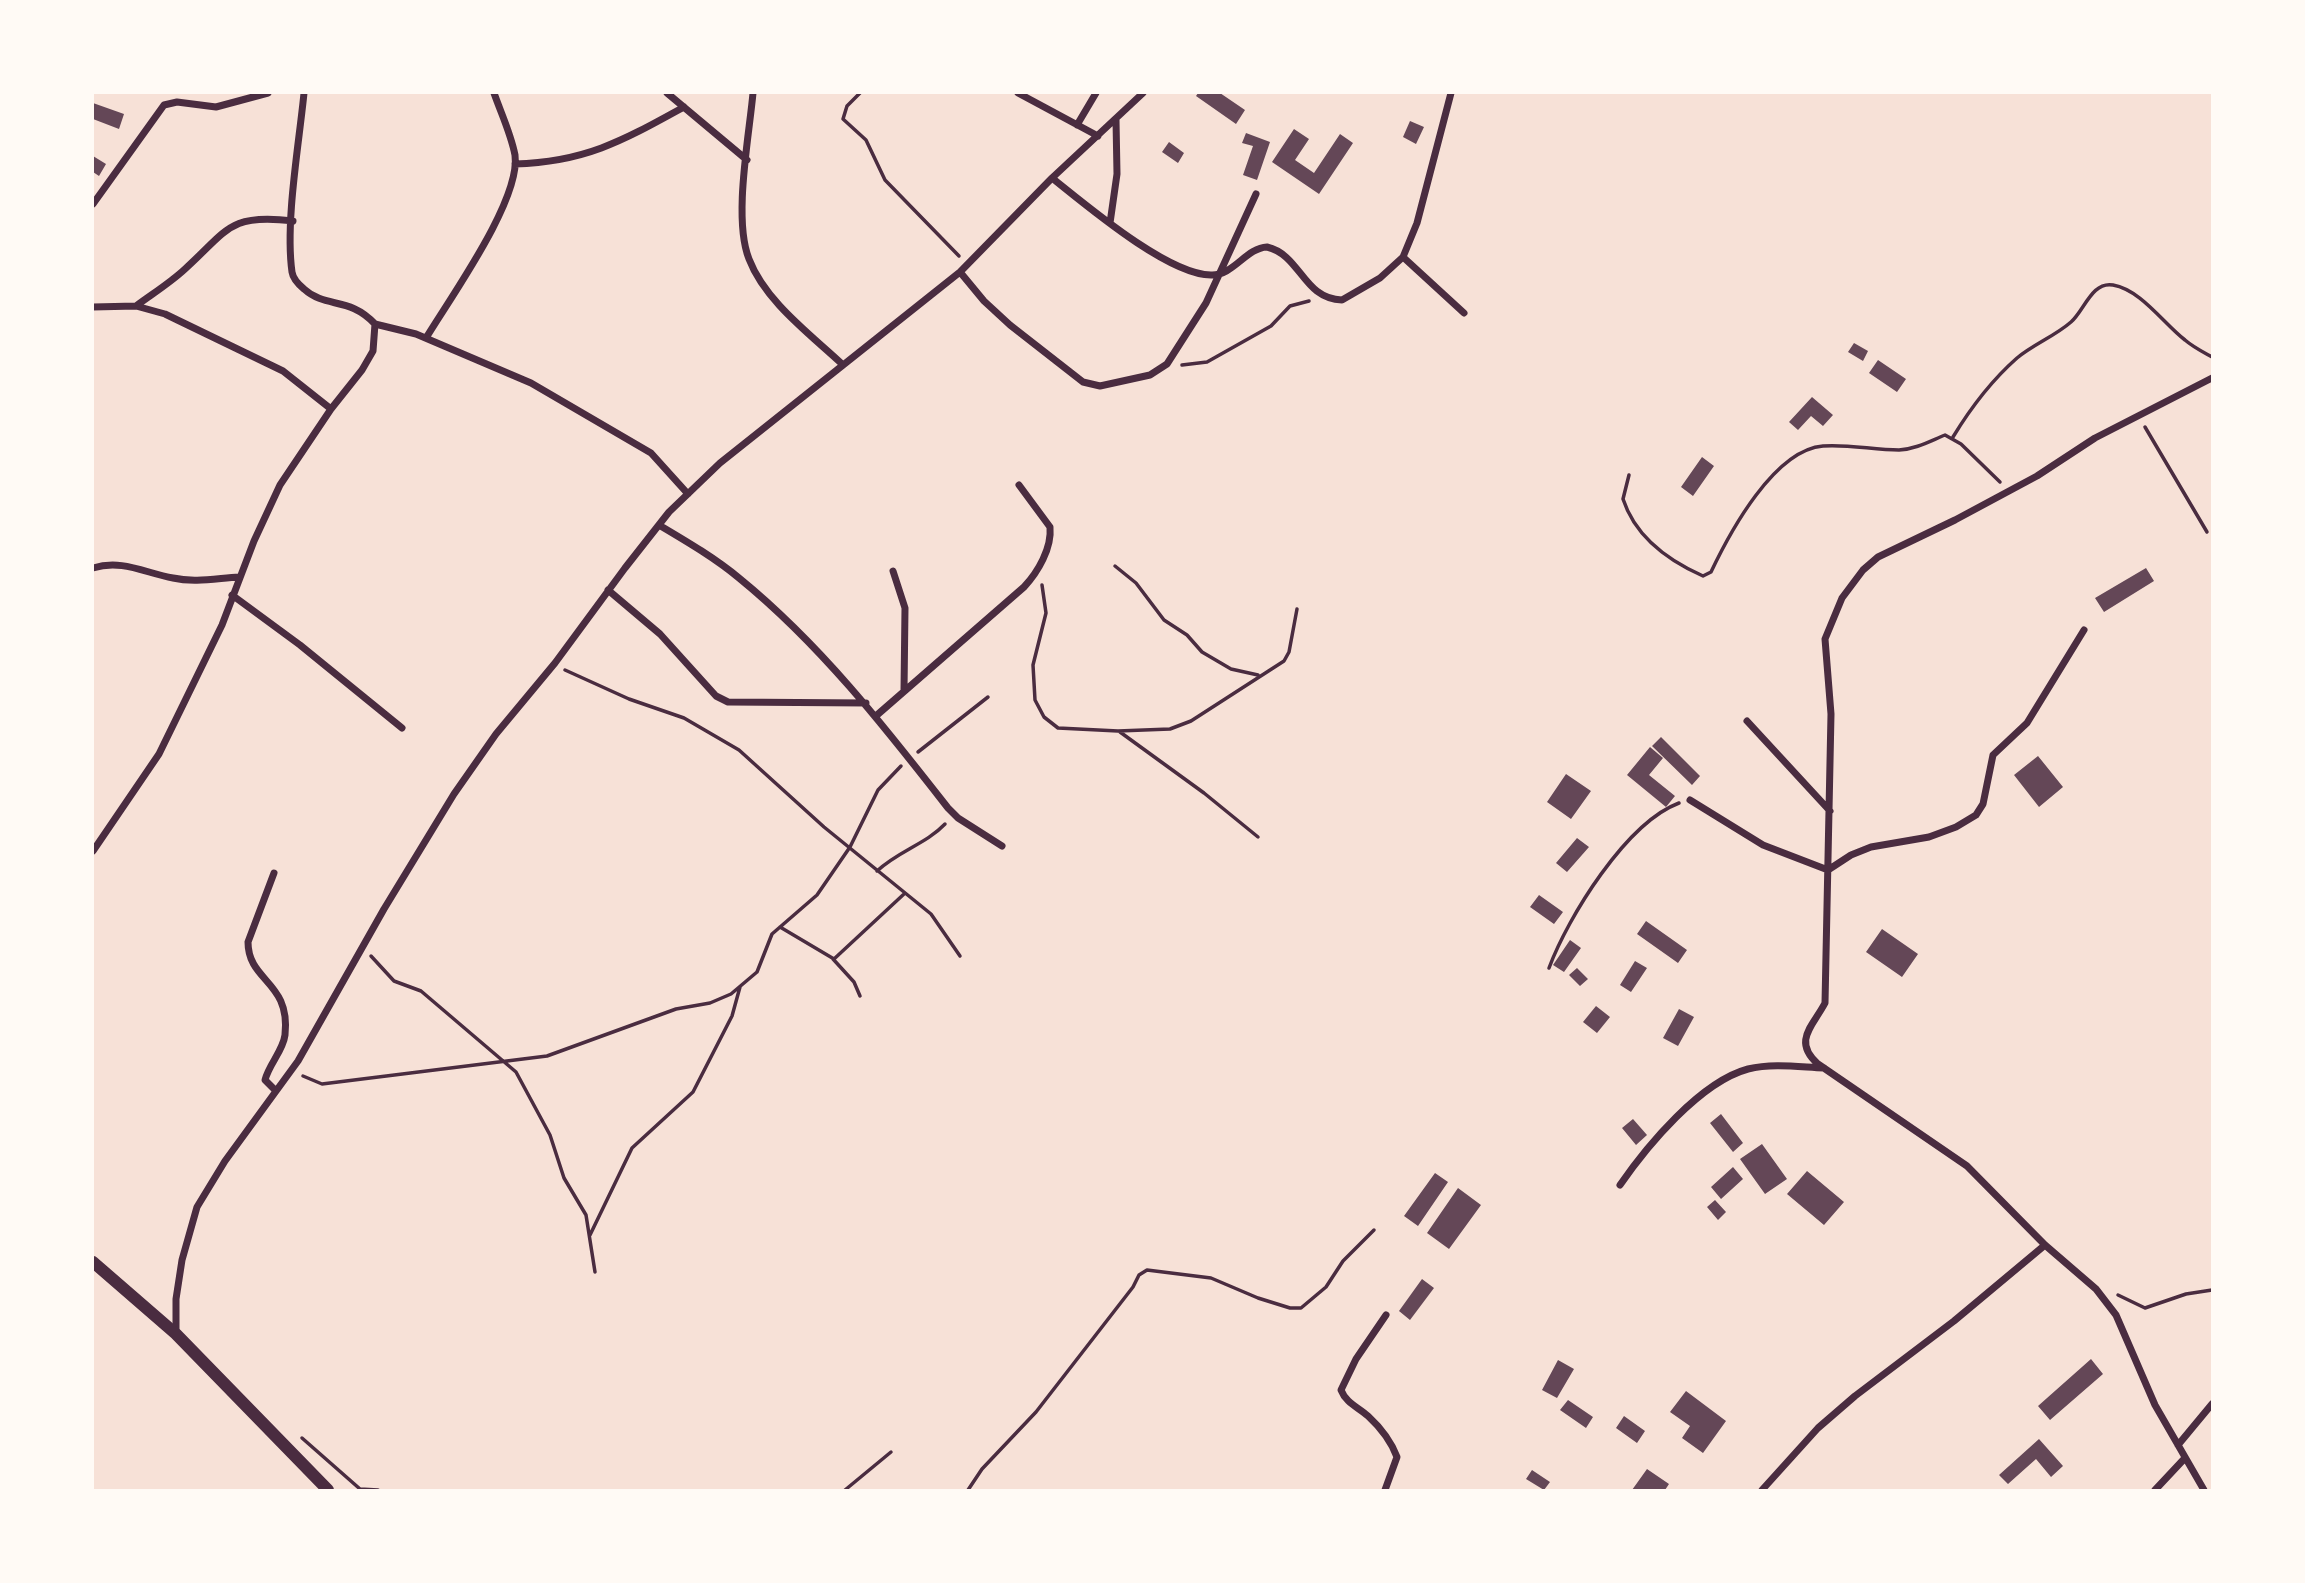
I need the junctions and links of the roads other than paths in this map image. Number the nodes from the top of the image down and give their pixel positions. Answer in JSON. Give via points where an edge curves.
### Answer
{"nodes":[{"id":1,"x":268,"y":93,"type":"edge"},
{"id":2,"x":304,"y":93,"type":"edge"},
{"id":3,"x":494,"y":93,"type":"edge"},
{"id":4,"x":667,"y":93,"type":"edge"},
{"id":5,"x":753,"y":93,"type":"edge"},
{"id":6,"x":1018,"y":93,"type":"edge"},
{"id":7,"x":1096,"y":93,"type":"edge"},
{"id":8,"x":1143,"y":93,"type":"edge"},
{"id":9,"x":1451,"y":93,"type":"edge"},
{"id":10,"x":684,"y":107,"type":"junction"},
{"id":11,"x":1116,"y":120,"type":"junction"},
{"id":12,"x":1077,"y":125,"type":"junction"},
{"id":13,"x":1098,"y":136,"type":"junction"},
{"id":14,"x":747,"y":160,"type":"junction"},
{"id":15,"x":515,"y":164,"type":"junction"},
{"id":16,"x":1052,"y":178,"type":"junction"},
{"id":17,"x":1256,"y":194,"type":"dead end"},
{"id":18,"x":93,"y":204,"type":"edge"},
{"id":19,"x":293,"y":221,"type":"junction"},
{"id":20,"x":1111,"y":223,"type":"junction"},
{"id":21,"x":1403,"y":257,"type":"junction"},
{"id":22,"x":960,"y":272,"type":"junction"},
{"id":23,"x":1219,"y":274,"type":"junction"},
{"id":24,"x":136,"y":306,"type":"junction"},
{"id":25,"x":93,"y":307,"type":"edge"},
{"id":26,"x":1464,"y":313,"type":"dead end"},
{"id":27,"x":375,"y":324,"type":"junction"},
{"id":28,"x":426,"y":338,"type":"junction"},
{"id":29,"x":842,"y":364,"type":"junction"},
{"id":30,"x":2212,"y":378,"type":"edge"},
{"id":31,"x":331,"y":409,"type":"junction"},
{"id":32,"x":1019,"y":485,"type":"dead end"},
{"id":33,"x":688,"y":494,"type":"junction"},
{"id":34,"x":659,"y":525,"type":"junction"},
{"id":35,"x":93,"y":568,"type":"edge"},
{"id":36,"x":893,"y":571,"type":"dead end"},
{"id":37,"x":239,"y":577,"type":"junction"},
{"id":38,"x":608,"y":590,"type":"junction"},
{"id":39,"x":232,"y":595,"type":"junction"},
{"id":40,"x":2084,"y":630,"type":"dead end"},
{"id":41,"x":904,"y":691,"type":"junction"},
{"id":42,"x":866,"y":703,"type":"junction"},
{"id":43,"x":877,"y":715,"type":"junction"},
{"id":44,"x":1747,"y":721,"type":"dead end"},
{"id":45,"x":402,"y":728,"type":"dead end"},
{"id":46,"x":1690,"y":800,"type":"road end"},
{"id":47,"x":1831,"y":811,"type":"junction"},
{"id":48,"x":1002,"y":846,"type":"dead end"},
{"id":49,"x":93,"y":851,"type":"edge"},
{"id":50,"x":1828,"y":870,"type":"junction"},
{"id":51,"x":274,"y":873,"type":"dead end"},
{"id":52,"x":1825,"y":1068,"type":"junction"},
{"id":53,"x":275,"y":1091,"type":"junction"},
{"id":54,"x":1620,"y":1185,"type":"dead end"},
{"id":55,"x":2045,"y":1245,"type":"junction"},
{"id":56,"x":93,"y":1262,"type":"edge"},
{"id":57,"x":1386,"y":1315,"type":"dead end"},
{"id":58,"x":176,"y":1334,"type":"junction"},
{"id":59,"x":2212,"y":1404,"type":"edge"},
{"id":60,"x":2178,"y":1445,"type":"junction"},
{"id":61,"x":2185,"y":1458,"type":"junction"},
{"id":62,"x":328,"y":1490,"type":"edge"},
{"id":63,"x":1385,"y":1490,"type":"edge"},
{"id":64,"x":1762,"y":1490,"type":"edge"},
{"id":65,"x":2155,"y":1490,"type":"edge"},
{"id":66,"x":2204,"y":1490,"type":"edge"}],
"edges":[{"from":1,"to":18,"type":"street","via":[[209,108],[177,102],[164,105]]},
{"from":2,"to":19,"type":"street"},
{"from":3,"to":15,"type":"street"},
{"from":4,"to":10,"type":"street"},
{"from":5,"to":14,"type":"street"},
{"from":6,"to":12,"type":"street"},
{"from":7,"to":12,"type":"street"},
{"from":8,"to":11,"type":"street"},
{"from":9,"to":21,"type":"street","via":[[1417,223]]},
{"from":10,"to":14,"type":"street"},
{"from":10,"to":15,"type":"street","via":[[595,152],[570,160]]},
{"from":11,"to":13,"type":"street"},
{"from":11,"to":20,"type":"street","via":[[1117,174]]},
{"from":12,"to":13,"type":"street"},
{"from":13,"to":16,"type":"street"},
{"from":14,"to":29,"type":"street","via":[[741,231],[749,260],[781,305]]},
{"from":15,"to":28,"type":"street","via":[[513,179],[477,256]]},
{"from":16,"to":20,"type":"street"},
{"from":16,"to":22,"type":"street"},
{"from":17,"to":23,"type":"street"},
{"from":19,"to":24,"type":"street","via":[[262,218],[227,227],[182,272]]},
{"from":19,"to":27,"type":"street","via":[[295,281],[317,298],[350,304]]},
{"from":20,"to":23,"type":"street","via":[[1170,260],[1203,274]]},
{"from":21,"to":23,"type":"street","via":[[1342,300],[1328,299],[1305,282],[1284,253],[1267,247]]},
{"from":21,"to":26,"type":"street"},
{"from":22,"to":23,"type":"street","via":[[1010,325],[1085,383],[1100,386],[1163,368],[1206,303]]},
{"from":22,"to":29,"type":"street"},
{"from":24,"to":25,"type":"street"},
{"from":24,"to":31,"type":"street","via":[[165,314],[283,371]]},
{"from":27,"to":28,"type":"street"},
{"from":27,"to":31,"type":"street","via":[[373,351]]},
{"from":28,"to":33,"type":"street","via":[[531,383],[651,453]]},
{"from":29,"to":33,"type":"street"},
{"from":30,"to":47,"type":"street","via":[[2095,438],[2009,491],[1878,557],[1863,570],[1842,598],[1825,639]]},
{"from":31,"to":37,"type":"street","via":[[280,485]]},
{"from":32,"to":41,"type":"street","via":[[1050,527],[1048,548],[1039,566],[1024,587]]},
{"from":33,"to":34,"type":"street"},
{"from":34,"to":38,"type":"street"},
{"from":34,"to":42,"type":"street","via":[[739,578]]},
{"from":35,"to":37,"type":"street","via":[[121,565],[194,580]]},
{"from":36,"to":41,"type":"street","via":[[905,608]]},
{"from":37,"to":39,"type":"street"},
{"from":38,"to":42,"type":"street","via":[[660,635],[716,696],[728,702]]},
{"from":38,"to":53,"type":"street","via":[[454,794]]},
{"from":39,"to":45,"type":"street"},
{"from":39,"to":49,"type":"street","via":[[213,646],[159,754]]},
{"from":40,"to":50,"type":"street","via":[[2027,723],[1993,755],[1976,815],[1929,837],[1871,847]]},
{"from":41,"to":43,"type":"street"},
{"from":42,"to":43,"type":"street"},
{"from":43,"to":48,"type":"street","via":[[954,814]]},
{"from":44,"to":47,"type":"street"},
{"from":46,"to":50,"type":"street","via":[[1763,845]]},
{"from":47,"to":50,"type":"street"},
{"from":50,"to":52,"type":"street","via":[[1825,1003],[1805,1034],[1809,1056]]},
{"from":51,"to":53,"type":"street","via":[[248,952],[252,964],[278,991],[285,1011],[285,1037],[265,1080]]},
{"from":52,"to":54,"type":"street","via":[[1765,1066],[1745,1070],[1715,1086],[1644,1151]]},
{"from":52,"to":55,"type":"street","via":[[1967,1166]]},
{"from":53,"to":58,"type":"street","via":[[197,1207],[182,1260]]},
{"from":55,"to":60,"type":"street","via":[[2096,1289],[2116,1315],[2127,1347]]},
{"from":55,"to":64,"type":"street","via":[[1818,1428]]},
{"from":56,"to":58,"type":"street"},
{"from":57,"to":63,"type":"street","via":[[1341,1390],[1392,1443],[1397,1457]]},
{"from":58,"to":62,"type":"street"},
{"from":59,"to":60,"type":"street"},
{"from":60,"to":61,"type":"street"},
{"from":61,"to":65,"type":"street"},
{"from":61,"to":66,"type":"street"}]}
